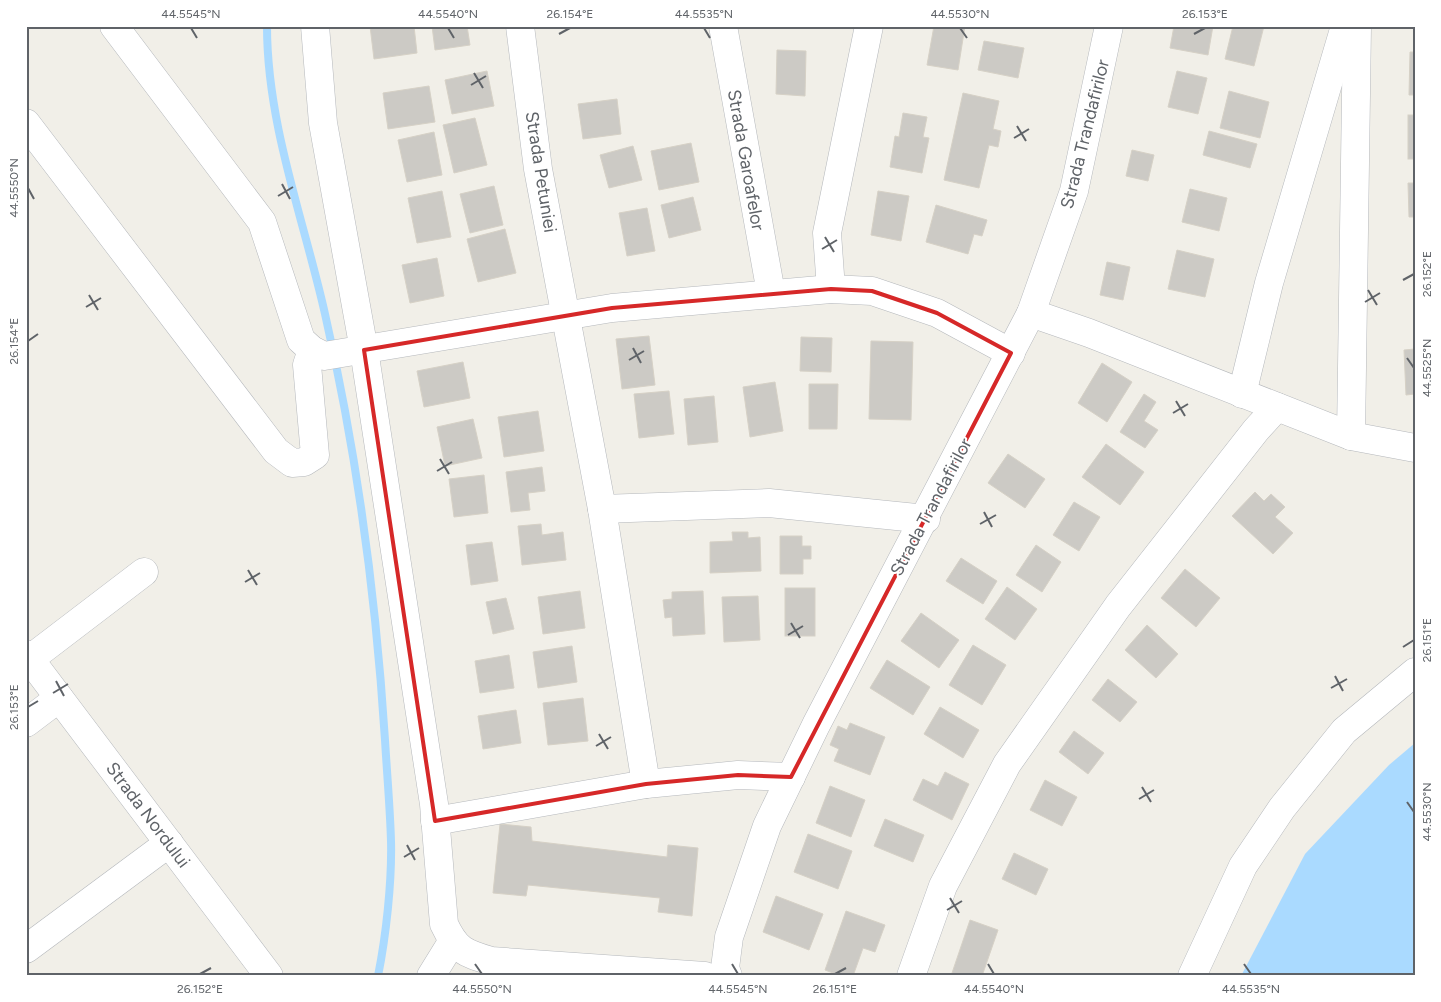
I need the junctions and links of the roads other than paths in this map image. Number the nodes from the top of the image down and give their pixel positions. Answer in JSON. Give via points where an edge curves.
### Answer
{"nodes":[{"id":1,"x":114,"y":26,"type":"edge"},
{"id":2,"x":315,"y":26,"type":"edge"},
{"id":3,"x":520,"y":26,"type":"edge"},
{"id":4,"x":723,"y":26,"type":"edge"},
{"id":5,"x":869,"y":26,"type":"edge"},
{"id":6,"x":1109,"y":26,"type":"edge"},
{"id":7,"x":1345,"y":26,"type":"edge"},
{"id":8,"x":1357,"y":26,"type":"edge"},
{"id":9,"x":1322,"y":99,"type":"junction"},
{"id":10,"x":1357,"y":102,"type":"junction"},
{"id":11,"x":26,"y":124,"type":"edge"},
{"id":12,"x":831,"y":289,"type":"junction"},
{"id":13,"x":771,"y":293,"type":"junction"},
{"id":14,"x":1031,"y":313,"type":"junction"},
{"id":15,"x":567,"y":316,"type":"junction"},
{"id":16,"x":337,"y":352,"type":"junction"},
{"id":17,"x":1011,"y":353,"type":"junction"},
{"id":18,"x":1242,"y":394,"type":"junction"},
{"id":19,"x":1277,"y":407,"type":"junction"},
{"id":20,"x":1351,"y":436,"type":"junction"},
{"id":21,"x":1415,"y":448,"type":"edge"},
{"id":22,"x":602,"y":509,"type":"junction"},
{"id":23,"x":926,"y":519,"type":"junction"},
{"id":24,"x":144,"y":572,"type":"dead end"},
{"id":25,"x":28,"y":657,"type":"edge"},
{"id":26,"x":1415,"y":672,"type":"edge"},
{"id":27,"x":60,"y":698,"type":"junction"},
{"id":28,"x":26,"y":723,"type":"edge"},
{"id":29,"x":791,"y":777,"type":"junction"},
{"id":30,"x":646,"y":784,"type":"junction"},
{"id":31,"x":435,"y":820,"type":"junction"},
{"id":32,"x":168,"y":843,"type":"junction"},
{"id":33,"x":452,"y":942,"type":"junction"},
{"id":34,"x":26,"y":949,"type":"edge"},
{"id":35,"x":269,"y":976,"type":"edge"},
{"id":36,"x":430,"y":976,"type":"edge"},
{"id":37,"x":706,"y":976,"type":"edge"},
{"id":38,"x":728,"y":976,"type":"edge"},
{"id":39,"x":911,"y":976,"type":"edge"},
{"id":40,"x":1192,"y":976,"type":"edge"}],
"edges":[{"from":1,"to":16,"type":"street","via":[[262,222],[301,340]]},
{"from":2,"to":16,"type":"street"},
{"from":3,"to":15,"type":"street","name":"Strada Petuniei","via":[[538,169]]},
{"from":4,"to":13,"type":"street","name":"Strada Garoafelor"},
{"from":5,"to":12,"type":"street","via":[[827,233]]},
{"from":6,"to":14,"type":"street","name":"Strada Trandafirilor","via":[[1074,191]]},
{"from":7,"to":9,"type":"street"},
{"from":8,"to":10,"type":"street"},
{"from":9,"to":10,"type":"street"},
{"from":9,"to":18,"type":"street","via":[[1269,283]]},
{"from":10,"to":20,"type":"street"},
{"from":11,"to":16,"type":"street","via":[[276,451],[292,463],[304,462],[315,455],[307,365]]},
{"from":12,"to":13,"type":"street"},
{"from":12,"to":17,"type":"street","via":[[872,291],[937,313]]},
{"from":13,"to":15,"type":"street","via":[[737,299],[612,308]]},
{"from":14,"to":17,"type":"street","name":"Strada Trandafirilor"},
{"from":14,"to":18,"type":"street"},
{"from":15,"to":16,"type":"street"},
{"from":15,"to":22,"type":"street","name":"Strada Petuniei"},
{"from":16,"to":31,"type":"street"},
{"from":17,"to":23,"type":"street","name":"Strada Trandafirilor"},
{"from":18,"to":19,"type":"street"},
{"from":19,"to":20,"type":"street"},
{"from":19,"to":39,"type":"street","via":[[1118,606],[1006,764],[943,886]]},
{"from":20,"to":21,"type":"street"},
{"from":22,"to":23,"type":"street","via":[[769,503]]},
{"from":22,"to":30,"type":"street","name":"Strada Petuniei"},
{"from":23,"to":29,"type":"street","name":"Strada Trandafirilor"},
{"from":24,"to":25,"type":"street"},
{"from":25,"to":27,"type":"street","name":"Strada Nordului"},
{"from":26,"to":40,"type":"street","via":[[1344,731],[1282,808],[1242,866]]},
{"from":27,"to":28,"type":"street"},
{"from":27,"to":32,"type":"street","name":"Strada Nordului"},
{"from":29,"to":30,"type":"street","via":[[738,775]]},
{"from":29,"to":38,"type":"street","name":"Strada Trandafirilor","via":[[767,826],[729,937]]},
{"from":30,"to":31,"type":"street"},
{"from":31,"to":33,"type":"street","via":[[444,924]]},
{"from":32,"to":34,"type":"street"},
{"from":32,"to":35,"type":"street","name":"Strada Nordului"},
{"from":33,"to":36,"type":"street"},
{"from":33,"to":37,"type":"street","via":[[465,953],[491,962]]}]}
